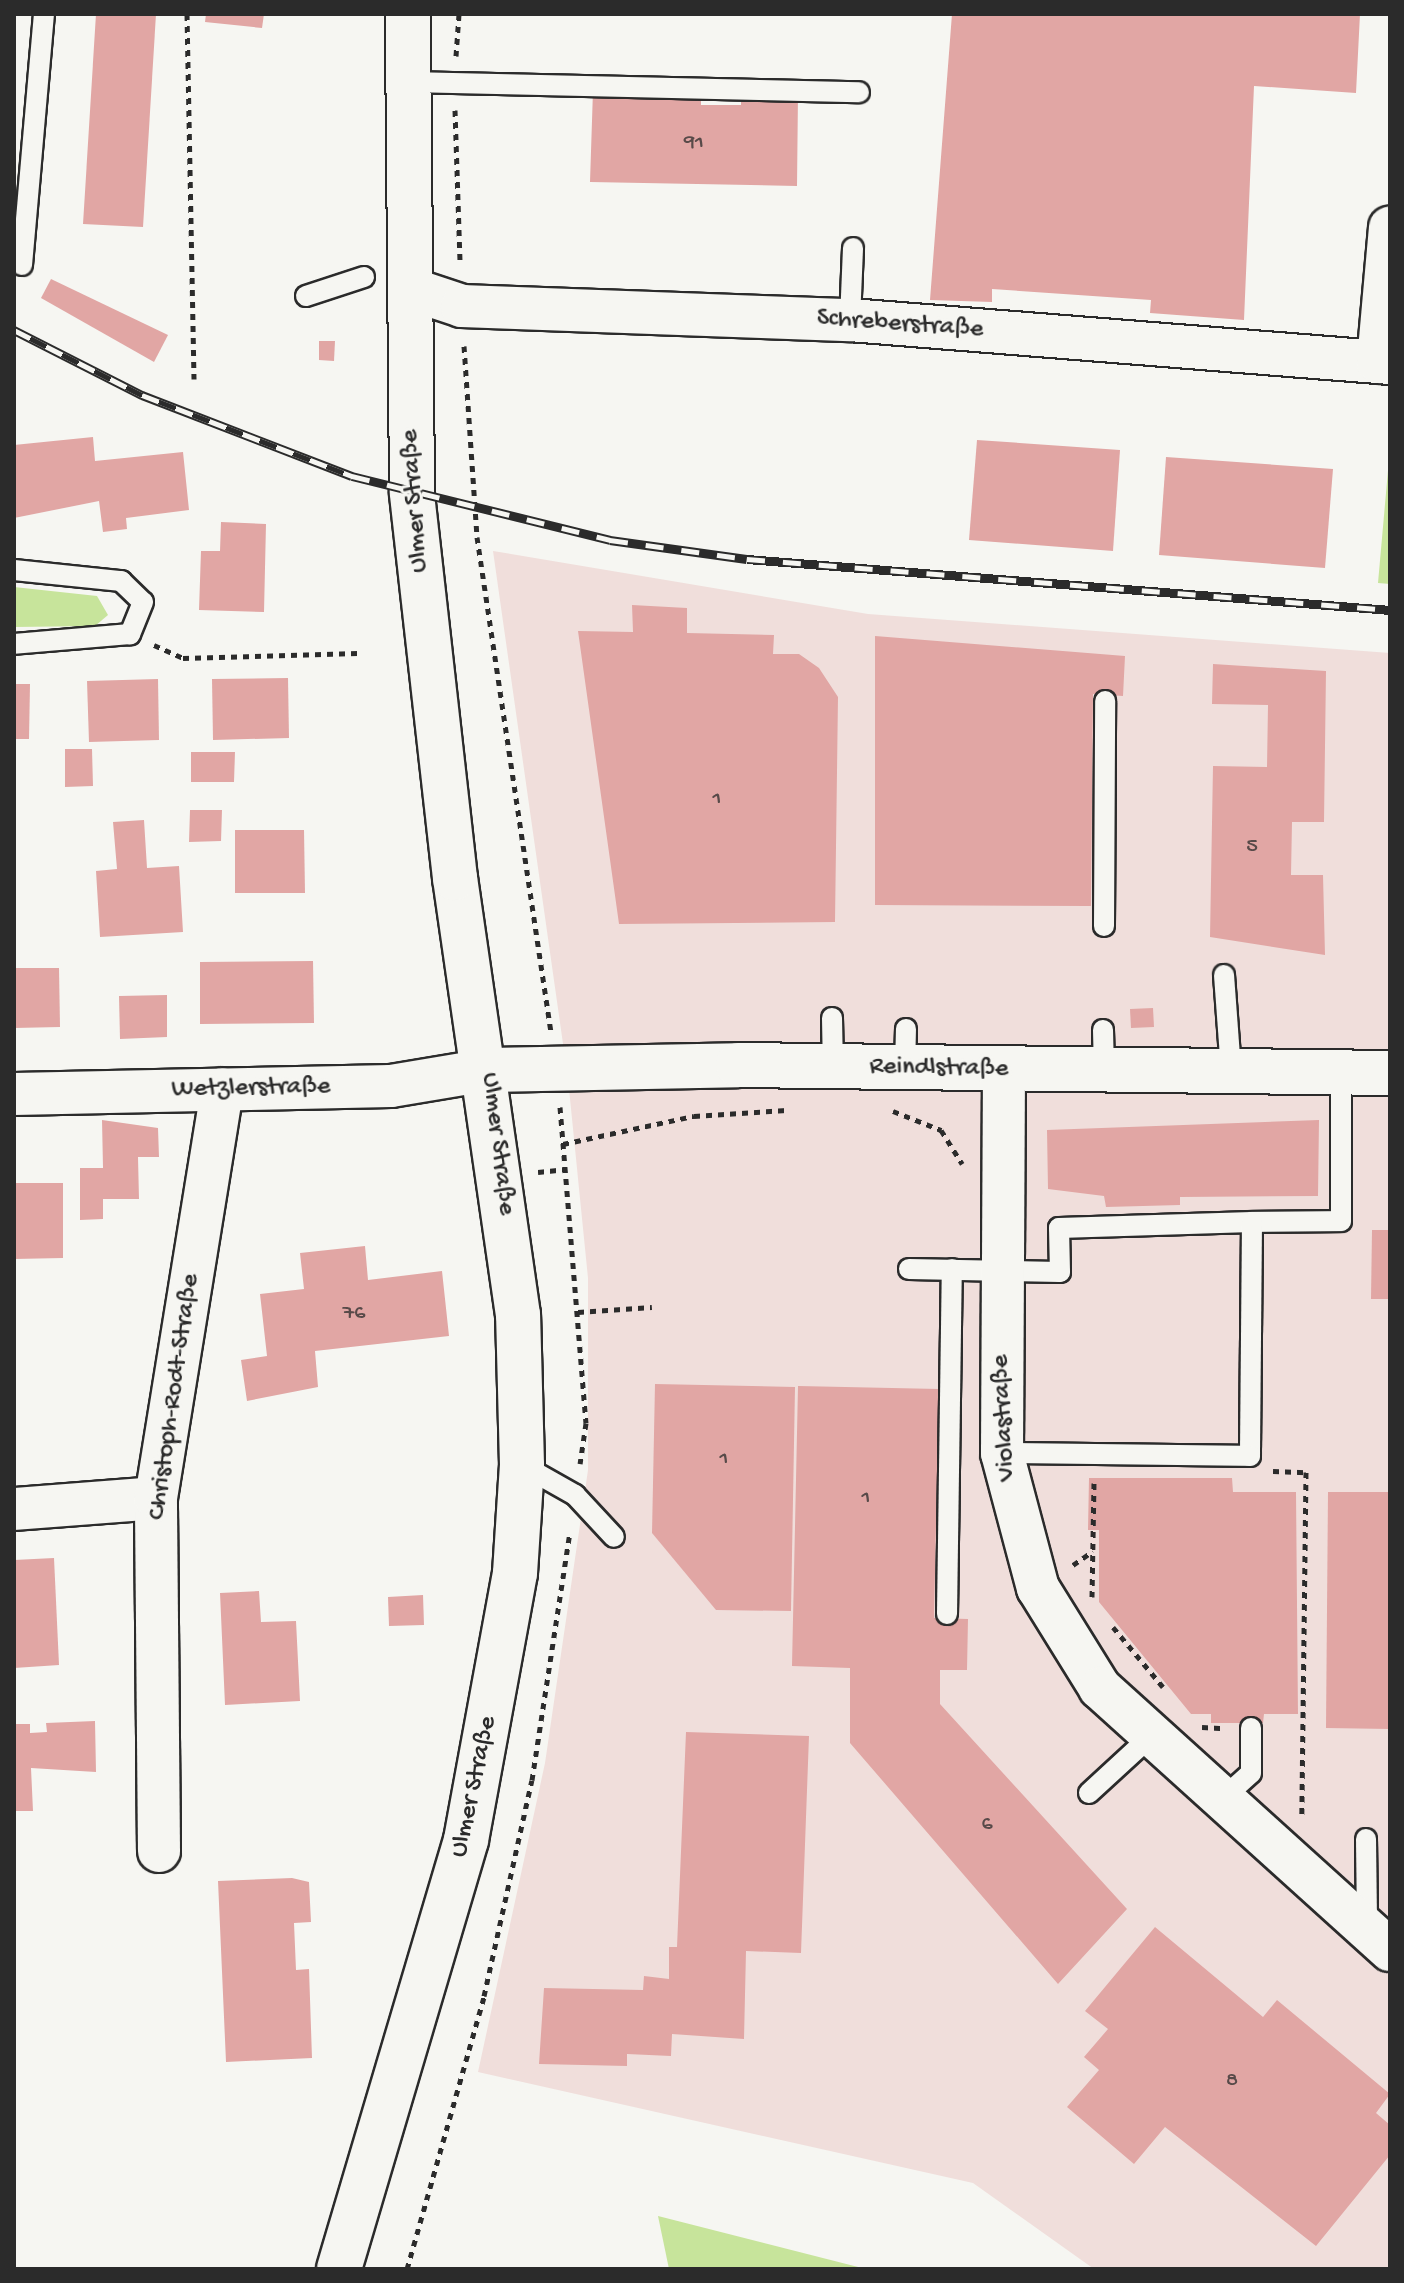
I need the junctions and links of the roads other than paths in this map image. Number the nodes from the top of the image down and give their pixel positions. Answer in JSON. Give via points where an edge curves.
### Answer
{"nodes":[{"id":1,"x":44,"y":14,"type":"edge"},
{"id":2,"x":408,"y":14,"type":"edge"},
{"id":3,"x":408,"y":82,"type":"junction"},
{"id":4,"x":859,"y":92,"type":"dead end"},
{"id":5,"x":1390,"y":228,"type":"edge"},
{"id":6,"x":853,"y":248,"type":"dead end"},
{"id":7,"x":22,"y":265,"type":"dead end"},
{"id":8,"x":364,"y":277,"type":"dead end"},
{"id":9,"x":411,"y":289,"type":"junction"},
{"id":10,"x":306,"y":296,"type":"dead end"},
{"id":11,"x":850,"y":320,"type":"junction"},
{"id":12,"x":1384,"y":363,"type":"edge"},
{"id":13,"x":14,"y":570,"type":"edge"},
{"id":14,"x":14,"y":644,"type":"edge"},
{"id":15,"x":1105,"y":701,"type":"dead end"},
{"id":16,"x":1104,"y":926,"type":"dead end"},
{"id":17,"x":1224,"y":975,"type":"dead end"},
{"id":18,"x":832,"y":1018,"type":"dead end"},
{"id":19,"x":833,"y":1068,"type":"junction"},
{"id":20,"x":487,"y":1070,"type":"junction"},
{"id":21,"x":1004,"y":1070,"type":"junction"},
{"id":22,"x":1231,"y":1071,"type":"junction"},
{"id":23,"x":1341,"y":1071,"type":"junction"},
{"id":24,"x":1390,"y":1073,"type":"edge"},
{"id":25,"x":222,"y":1089,"type":"junction"},
{"id":26,"x":14,"y":1094,"type":"edge"},
{"id":27,"x":1252,"y":1222,"type":"junction"},
{"id":28,"x":909,"y":1269,"type":"dead end"},
{"id":29,"x":952,"y":1269,"type":"junction"},
{"id":30,"x":1001,"y":1270,"type":"junction"},
{"id":31,"x":1002,"y":1453,"type":"junction"},
{"id":32,"x":522,"y":1465,"type":"junction"},
{"id":33,"x":156,"y":1498,"type":"junction"},
{"id":34,"x":14,"y":1509,"type":"edge"},
{"id":35,"x":614,"y":1537,"type":"dead end"},
{"id":36,"x":947,"y":1614,"type":"dead end"},
{"id":37,"x":1251,"y":1728,"type":"road end"},
{"id":38,"x":1151,"y":1736,"type":"junction"},
{"id":39,"x":1089,"y":1793,"type":"dead end"},
{"id":40,"x":1221,"y":1800,"type":"junction"},
{"id":41,"x":1366,"y":1839,"type":"dead end"},
{"id":42,"x":159,"y":1851,"type":"dead end"},
{"id":43,"x":1379,"y":1940,"type":"edge"},
{"id":44,"x":341,"y":2263,"type":"edge"}],
"edges":[{"from":1,"to":7,"type":"lane"},
{"from":2,"to":3,"type":"main road","name":"Ulmer Straße"},
{"from":3,"to":4,"type":"lane"},
{"from":3,"to":9,"type":"main road","name":"Ulmer Straße"},
{"from":5,"to":12,"type":"street"},
{"from":6,"to":11,"type":"lane"},
{"from":8,"to":10,"type":"lane"},
{"from":9,"to":11,"type":"street","name":"Schreberstraße","via":[[462,306]]},
{"from":9,"to":20,"type":"main road","name":"Ulmer Straße","via":[[412,492],[455,878]]},
{"from":11,"to":12,"type":"street","name":"Schreberstraße"},
{"from":13,"to":14,"type":"lane","via":[[121,581],[143,602],[130,634]]},
{"from":15,"to":16,"type":"lane"},
{"from":17,"to":22,"type":"lane"},
{"from":18,"to":19,"type":"lane"},
{"from":19,"to":20,"type":"main road","name":"Reindlstraße","via":[[557,1065]]},
{"from":19,"to":21,"type":"main road","name":"Reindlstraße","via":[[905,1049]]},
{"from":20,"to":25,"type":"street","name":"Wetzlerstraße","via":[[391,1086]]},
{"from":20,"to":32,"type":"main road","name":"Ulmer Straße","via":[[518,1315]]},
{"from":21,"to":22,"type":"main road","name":"Reindlstraße","via":[[1104,1050]]},
{"from":21,"to":30,"type":"street","name":"Violastraße"},
{"from":22,"to":23,"type":"main road","name":"Reindlstraße"},
{"from":23,"to":24,"type":"main road","name":"Reindlstraße"},
{"from":23,"to":27,"type":"lane","via":[[1341,1221]]},
{"from":25,"to":26,"type":"street","name":"Wetzlerstraße"},
{"from":25,"to":33,"type":"street","name":"Christoph-Rodt-Straße"},
{"from":27,"to":30,"type":"lane","via":[[1059,1228],[1060,1272]]},
{"from":27,"to":31,"type":"lane","via":[[1250,1456]]},
{"from":28,"to":29,"type":"lane"},
{"from":29,"to":30,"type":"lane"},
{"from":29,"to":36,"type":"lane"},
{"from":30,"to":31,"type":"street","name":"Violastraße"},
{"from":31,"to":38,"type":"street","name":"Violastraße","via":[[1038,1588],[1100,1688]]},
{"from":32,"to":35,"type":"lane","via":[[575,1495]]},
{"from":32,"to":44,"type":"main road","name":"Ulmer Straße","via":[[515,1573],[466,1840]]},
{"from":33,"to":34,"type":"street"},
{"from":33,"to":42,"type":"street","name":"Christoph-Rodt-Straße"},
{"from":37,"to":40,"type":"lane","via":[[1251,1773]]},
{"from":38,"to":39,"type":"lane"},
{"from":38,"to":40,"type":"street","name":"Violastraße"},
{"from":40,"to":43,"type":"street","name":"Violastraße"},
{"from":41,"to":43,"type":"lane"}]}
